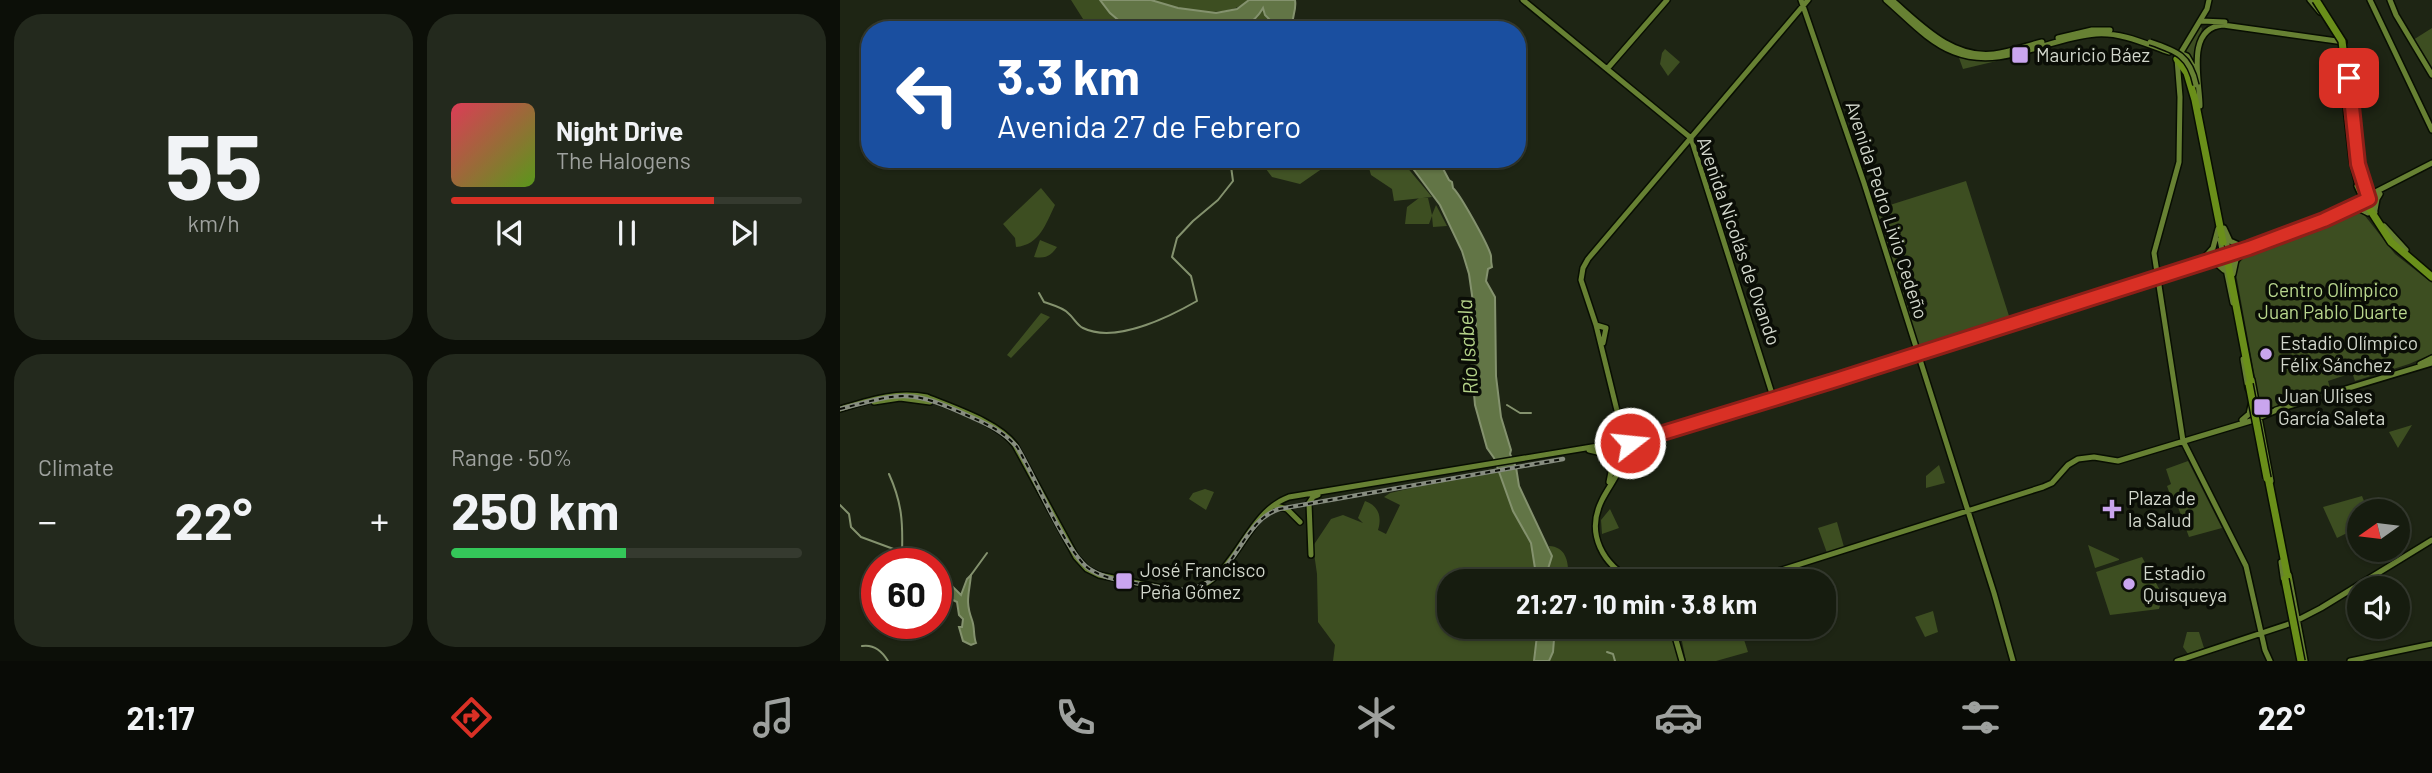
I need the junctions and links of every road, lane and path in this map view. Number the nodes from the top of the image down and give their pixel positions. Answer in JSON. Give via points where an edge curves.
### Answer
{"nodes":[{"id":1,"x":1523,"y":0,"type":"edge"},
{"id":2,"x":1667,"y":0,"type":"edge"},
{"id":3,"x":1808,"y":0,"type":"edge"},
{"id":4,"x":1886,"y":0,"type":"edge"},
{"id":5,"x":1892,"y":0,"type":"edge"},
{"id":6,"x":2210,"y":0,"type":"edge"},
{"id":7,"x":2314,"y":0,"type":"edge"},
{"id":8,"x":2370,"y":0,"type":"edge"},
{"id":9,"x":2390,"y":0,"type":"edge"},
{"id":10,"x":1802,"y":3,"type":"edge"},
{"id":11,"x":2201,"y":21,"type":"junction"},
{"id":12,"x":2341,"y":41,"type":"junction"},
{"id":13,"x":2048,"y":43,"type":"junction"},
{"id":14,"x":2149,"y":43,"type":"junction"},
{"id":15,"x":2179,"y":56,"type":"junction"},
{"id":16,"x":1607,"y":69,"type":"junction"},
{"id":17,"x":2432,"y":75,"type":"edge"},
{"id":18,"x":2194,"y":78,"type":"junction"},
{"id":19,"x":2346,"y":82,"type":"junction"},
{"id":20,"x":2347,"y":94,"type":"junction"},
{"id":21,"x":2198,"y":103,"type":"junction"},
{"id":22,"x":2350,"y":124,"type":"junction"},
{"id":23,"x":2432,"y":131,"type":"edge"},
{"id":24,"x":1691,"y":138,"type":"junction"},
{"id":25,"x":2207,"y":158,"type":"junction"},
{"id":26,"x":2432,"y":165,"type":"edge"},
{"id":27,"x":2360,"y":184,"type":"junction"},
{"id":28,"x":2381,"y":192,"type":"junction"},
{"id":29,"x":2217,"y":198,"type":"junction"},
{"id":30,"x":2369,"y":206,"type":"junction"},
{"id":31,"x":2347,"y":208,"type":"junction"},
{"id":32,"x":2221,"y":229,"type":"junction"},
{"id":33,"x":2248,"y":247,"type":"junction"},
{"id":34,"x":2226,"y":253,"type":"junction"},
{"id":35,"x":2202,"y":261,"type":"junction"},
{"id":36,"x":2227,"y":264,"type":"dead end"},
{"id":37,"x":2421,"y":267,"type":"junction"},
{"id":38,"x":2230,"y":275,"type":"junction"},
{"id":39,"x":2432,"y":275,"type":"edge"},
{"id":40,"x":2156,"y":276,"type":"junction"},
{"id":41,"x":2235,"y":305,"type":"junction"},
{"id":42,"x":1917,"y":352,"type":"junction"},
{"id":43,"x":2245,"y":358,"type":"junction"},
{"id":44,"x":2432,"y":360,"type":"edge"},
{"id":45,"x":1836,"y":379,"type":"junction"},
{"id":46,"x":1774,"y":398,"type":"junction"},
{"id":47,"x":2254,"y":402,"type":"junction"},
{"id":48,"x":840,"y":410,"type":"edge"},
{"id":49,"x":2274,"y":411,"type":"junction"},
{"id":50,"x":1619,"y":412,"type":"junction"},
{"id":51,"x":2256,"y":417,"type":"junction"},
{"id":52,"x":2244,"y":421,"type":"junction"},
{"id":53,"x":1672,"y":429,"type":"junction"},
{"id":54,"x":2260,"y":433,"type":"junction"},
{"id":55,"x":1625,"y":435,"type":"junction"},
{"id":56,"x":1645,"y":437,"type":"junction"},
{"id":57,"x":2182,"y":440,"type":"junction"},
{"id":58,"x":1615,"y":445,"type":"junction"},
{"id":59,"x":1589,"y":450,"type":"junction"},
{"id":60,"x":1624,"y":451,"type":"junction"},
{"id":61,"x":1551,"y":454,"type":"junction"},
{"id":62,"x":1562,"y":454,"type":"junction"},
{"id":63,"x":1570,"y":456,"type":"dead end"},
{"id":64,"x":1622,"y":459,"type":"junction"},
{"id":65,"x":1411,"y":478,"type":"junction"},
{"id":66,"x":1612,"y":481,"type":"junction"},
{"id":67,"x":2270,"y":494,"type":"junction"},
{"id":68,"x":1318,"y":495,"type":"junction"},
{"id":69,"x":1276,"y":506,"type":"junction"},
{"id":70,"x":1968,"y":510,"type":"junction"},
{"id":71,"x":1300,"y":522,"type":"dead end"},
{"id":72,"x":2432,"y":541,"type":"edge"},
{"id":73,"x":1311,"y":555,"type":"dead end"},
{"id":74,"x":2283,"y":561,"type":"junction"},
{"id":75,"x":1616,"y":569,"type":"edge"},
{"id":76,"x":1784,"y":569,"type":"edge"},
{"id":77,"x":2294,"y":623,"type":"junction"},
{"id":78,"x":2261,"y":634,"type":"junction"},
{"id":79,"x":1677,"y":639,"type":"edge"},
{"id":80,"x":2432,"y":645,"type":"edge"},
{"id":81,"x":2301,"y":659,"type":"edge"},
{"id":82,"x":1683,"y":661,"type":"edge"},
{"id":83,"x":2013,"y":661,"type":"edge"},
{"id":84,"x":2177,"y":661,"type":"edge"},
{"id":85,"x":2183,"y":661,"type":"edge"},
{"id":86,"x":2270,"y":661,"type":"edge"},
{"id":87,"x":2350,"y":661,"type":"edge"},
{"id":88,"x":2359,"y":661,"type":"edge"}],
"edges":[{"from":1,"to":16,"type":"main road","name":"Avenida Nicolás de Ovando"},
{"from":2,"to":16,"type":"main road"},
{"from":3,"to":10,"type":"main road"},
{"from":4,"to":13,"type":"main road","via":[[1936,43],[1968,56],[2002,56]]},
{"from":5,"to":13,"type":"main road","via":[[1940,40],[1965,52],[1993,54]]},
{"from":6,"to":11,"type":"main road"},
{"from":7,"to":12,"type":"main road"},
{"from":7,"to":19,"type":"highway","bridge":true,"via":[[2340,42]]},
{"from":8,"to":23,"type":"main road"},
{"from":9,"to":17,"type":"main road"},
{"from":10,"to":24,"type":"main road"},
{"from":10,"to":42,"type":"main road","name":"Avenida Pedro Livio Cedeño"},
{"from":11,"to":12,"type":"main road"},
{"from":11,"to":15,"type":"main road"},
{"from":12,"to":18,"type":"main road","via":[[2211,27],[2202,38]]},
{"from":12,"to":20,"type":"main road"},
{"from":13,"to":14,"type":"main road","via":[[2092,30],[2115,31]]},
{"from":14,"to":18,"type":"main road","bridge":true,"via":[[2178,57]]},
{"from":14,"to":21,"type":"main road","bridge":true,"via":[[2166,47],[2192,68]]},
{"from":15,"to":18,"type":"main road","via":[[2192,62]]},
{"from":15,"to":21,"type":"highway"},
{"from":15,"to":40,"type":"main road","via":[[2179,162],[2155,244]]},
{"from":16,"to":24,"type":"main road","name":"Avenida Nicolás de Ovando"},
{"from":18,"to":21,"type":"main road"},
{"from":19,"to":20,"type":"highway"},
{"from":19,"to":22,"type":"highway"},
{"from":20,"to":22,"type":"main road"},
{"from":21,"to":25,"type":"highway"},
{"from":21,"to":29,"type":"highway"},
{"from":22,"to":27,"type":"highway"},
{"from":24,"to":46,"type":"main road","name":"Avenida Nicolás de Ovando"},
{"from":24,"to":50,"type":"main road","via":[[1583,268],[1581,280]]},
{"from":25,"to":29,"type":"highway","via":[[2224,242]]},
{"from":25,"to":32,"type":"main road"},
{"from":26,"to":28,"type":"main road"},
{"from":27,"to":28,"type":"main road"},
{"from":27,"to":30,"type":"main road"},
{"from":27,"to":31,"type":"main road"},
{"from":28,"to":30,"type":"main road"},
{"from":28,"to":30,"type":"main road"},
{"from":29,"to":32,"type":"main road"},
{"from":30,"to":31,"type":"main road"},
{"from":30,"to":31,"type":"main road"},
{"from":30,"to":37,"type":"highway","via":[[2394,242]]},
{"from":30,"to":37,"type":"main road","via":[[2393,247]]},
{"from":31,"to":33,"type":"main road"},
{"from":32,"to":33,"type":"main road","via":[[2233,244]]},
{"from":32,"to":34,"type":"main road"},
{"from":32,"to":35,"type":"main road","via":[[2214,248]]},
{"from":33,"to":34,"type":"main road"},
{"from":33,"to":38,"type":"main road"},
{"from":34,"to":35,"type":"main road"},
{"from":34,"to":38,"type":"main road"},
{"from":35,"to":38,"type":"main road","via":[[2216,263]]},
{"from":35,"to":40,"type":"main road"},
{"from":36,"to":41,"type":"highway"},
{"from":37,"to":39,"type":"highway"},
{"from":38,"to":41,"type":"main road"},
{"from":40,"to":42,"type":"main road"},
{"from":40,"to":57,"type":"main road"},
{"from":41,"to":43,"type":"highway"},
{"from":42,"to":45,"type":"main road"},
{"from":42,"to":70,"type":"main road","name":"Avenida Pedro Livio Cedeño"},
{"from":43,"to":47,"type":"main road"},
{"from":43,"to":67,"type":"highway","bridge":true},
{"from":44,"to":49,"type":"main road"},
{"from":45,"to":46,"type":"main road"},
{"from":45,"to":53,"type":"main road","bridge":true},
{"from":46,"to":53,"type":"main road"},
{"from":47,"to":49,"type":"main road","via":[[2262,411]]},
{"from":47,"to":51,"type":"main road"},
{"from":47,"to":52,"type":"main road"},
{"from":48,"to":65,"type":"main road","via":[[884,396],[917,395],[999,430],[1022,455],[1080,562],[1099,575],[1181,593],[1218,575],[1264,512],[1279,501]]},
{"from":48,"to":69,"type":"main road","via":[[909,398],[940,406],[997,432],[1017,452],[1075,560],[1105,579],[1181,595],[1195,592],[1217,580]]},
{"from":49,"to":51,"type":"main road"},
{"from":49,"to":54,"type":"main road","via":[[2263,420]]},
{"from":50,"to":55,"type":"main road"},
{"from":50,"to":56,"type":"main road","via":[[1639,423]]},
{"from":51,"to":52,"type":"main road"},
{"from":51,"to":54,"type":"main road"},
{"from":52,"to":54,"type":"main road"},
{"from":52,"to":57,"type":"main road"},
{"from":53,"to":56,"type":"main road"},
{"from":54,"to":67,"type":"main road"},
{"from":55,"to":56,"type":"main road"},
{"from":55,"to":58,"type":"main road"},
{"from":55,"to":58,"type":"main road","via":[[1614,427],[1608,430],[1608,439]]},
{"from":55,"to":60,"type":"main road","bridge":true},
{"from":55,"to":60,"type":"main road","via":[[1640,446],[1641,455],[1630,459]]},
{"from":56,"to":66,"type":"main road","via":[[1642,455]]},
{"from":57,"to":70,"type":"main road","via":[[2115,460],[2081,456],[2050,482]]},
{"from":57,"to":78,"type":"main road","via":[[2246,566]]},
{"from":58,"to":59,"type":"main road"},
{"from":58,"to":61,"type":"main road"},
{"from":58,"to":64,"type":"main road","via":[[1606,451],[1607,459],[1614,463]]},
{"from":59,"to":62,"type":"main road"},
{"from":59,"to":66,"type":"main road","via":[[1602,453]]},
{"from":60,"to":64,"type":"main road"},
{"from":60,"to":66,"type":"main road","via":[[1623,464]]},
{"from":61,"to":62,"type":"main road"},
{"from":61,"to":65,"type":"main road"},
{"from":62,"to":63,"type":"main road"},
{"from":64,"to":66,"type":"main road"},
{"from":65,"to":68,"type":"main road"},
{"from":66,"to":75,"type":"main road","via":[[1597,511],[1594,533],[1596,543]]},
{"from":67,"to":74,"type":"highway"},
{"from":68,"to":69,"type":"main road"},
{"from":68,"to":73,"type":"main road","via":[[1309,503]]},
{"from":69,"to":71,"type":"main road","via":[[1287,509]]},
{"from":70,"to":76,"type":"main road"},
{"from":70,"to":83,"type":"main road","name":"Avenida Pedro Livio Cedeño"},
{"from":72,"to":77,"type":"main road"},
{"from":74,"to":77,"type":"main road"},
{"from":74,"to":81,"type":"highway","bridge":true},
{"from":77,"to":78,"type":"main road"},
{"from":77,"to":81,"type":"main road"},
{"from":78,"to":84,"type":"main road"},
{"from":78,"to":85,"type":"main road"},
{"from":78,"to":86,"type":"main road"},
{"from":79,"to":82,"type":"main road"},
{"from":80,"to":87,"type":"main road"},
{"from":80,"to":88,"type":"main road"}]}
